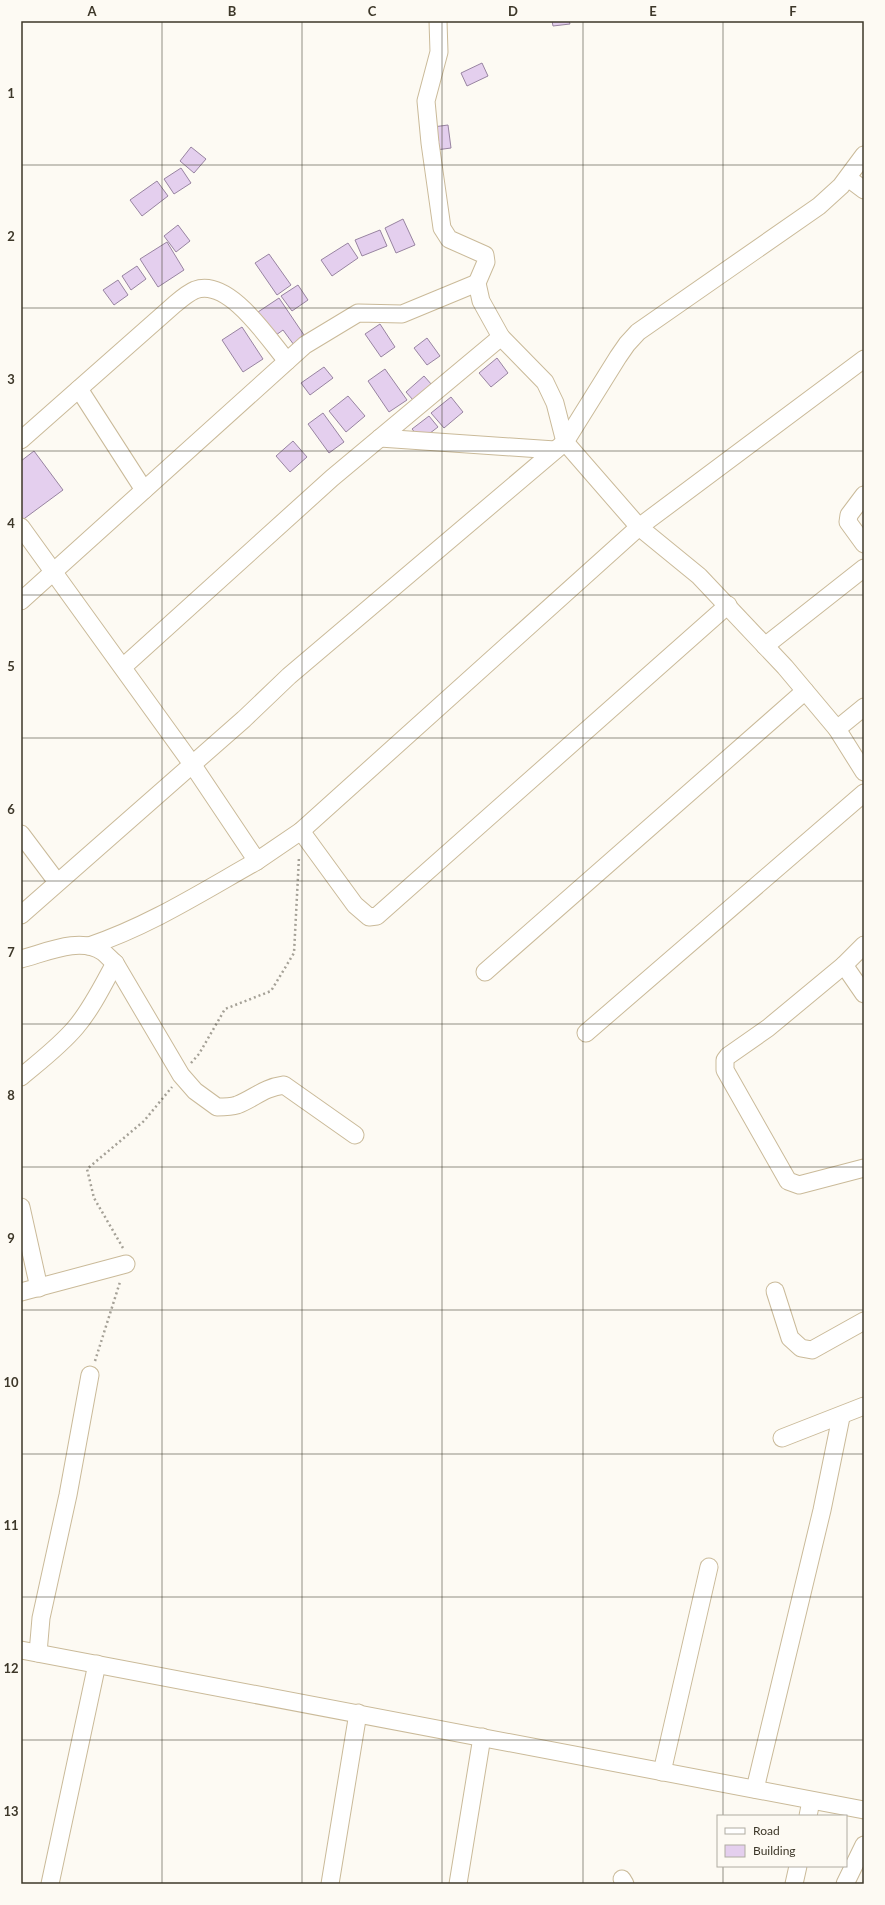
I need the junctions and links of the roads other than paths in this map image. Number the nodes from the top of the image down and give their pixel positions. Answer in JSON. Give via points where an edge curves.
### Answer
{"nodes":[{"id":1,"x":438,"y":21,"type":"edge"},
{"id":2,"x":864,"y":155,"type":"edge"},
{"id":3,"x":848,"y":178,"type":"junction"},
{"id":4,"x":864,"y":190,"type":"edge"},
{"id":5,"x":477,"y":283,"type":"junction"},
{"id":6,"x":501,"y":338,"type":"junction"},
{"id":7,"x":864,"y":359,"type":"edge"},
{"id":8,"x":287,"y":362,"type":"junction"},
{"id":9,"x":79,"y":389,"type":"junction"},
{"id":10,"x":380,"y":438,"type":"junction"},
{"id":11,"x":21,"y":440,"type":"edge"},
{"id":12,"x":560,"y":446,"type":"junction"},
{"id":13,"x":144,"y":490,"type":"junction"},
{"id":14,"x":864,"y":496,"type":"edge"},
{"id":15,"x":21,"y":527,"type":"edge"},
{"id":16,"x":639,"y":527,"type":"junction"},
{"id":17,"x":864,"y":544,"type":"edge"},
{"id":18,"x":864,"y":568,"type":"edge"},
{"id":19,"x":53,"y":572,"type":"junction"},
{"id":20,"x":21,"y":601,"type":"edge"},
{"id":21,"x":728,"y":605,"type":"junction"},
{"id":22,"x":765,"y":646,"type":"junction"},
{"id":23,"x":123,"y":667,"type":"junction"},
{"id":24,"x":805,"y":691,"type":"junction"},
{"id":25,"x":864,"y":708,"type":"edge"},
{"id":26,"x":837,"y":729,"type":"junction"},
{"id":27,"x":192,"y":764,"type":"junction"},
{"id":28,"x":864,"y":772,"type":"edge"},
{"id":29,"x":864,"y":793,"type":"edge"},
{"id":30,"x":301,"y":831,"type":"junction"},
{"id":31,"x":21,"y":834,"type":"edge"},
{"id":32,"x":257,"y":861,"type":"junction"},
{"id":33,"x":58,"y":882,"type":"junction"},
{"id":34,"x":21,"y":914,"type":"edge"},
{"id":35,"x":864,"y":945,"type":"edge"},
{"id":36,"x":89,"y":946,"type":"junction"},
{"id":37,"x":21,"y":959,"type":"edge"},
{"id":38,"x":115,"y":963,"type":"junction"},
{"id":39,"x":844,"y":965,"type":"junction"},
{"id":40,"x":485,"y":972,"type":"dead end"},
{"id":41,"x":864,"y":994,"type":"edge"},
{"id":42,"x":586,"y":1033,"type":"dead end"},
{"id":43,"x":21,"y":1077,"type":"edge"},
{"id":44,"x":355,"y":1135,"type":"dead end"},
{"id":45,"x":864,"y":1168,"type":"edge"},
{"id":46,"x":21,"y":1207,"type":"edge"},
{"id":47,"x":126,"y":1264,"type":"dead end"},
{"id":48,"x":39,"y":1288,"type":"junction"},
{"id":49,"x":775,"y":1291,"type":"dead end"},
{"id":50,"x":21,"y":1292,"type":"edge"},
{"id":51,"x":864,"y":1321,"type":"edge"},
{"id":52,"x":90,"y":1375,"type":"dead end"},
{"id":53,"x":864,"y":1406,"type":"edge"},
{"id":54,"x":841,"y":1417,"type":"junction"},
{"id":55,"x":782,"y":1438,"type":"dead end"},
{"id":56,"x":709,"y":1567,"type":"dead end"},
{"id":57,"x":21,"y":1650,"type":"edge"},
{"id":58,"x":38,"y":1653,"type":"junction"},
{"id":59,"x":97,"y":1664,"type":"junction"},
{"id":60,"x":358,"y":1714,"type":"junction"},
{"id":61,"x":482,"y":1737,"type":"junction"},
{"id":62,"x":662,"y":1772,"type":"junction"},
{"id":63,"x":754,"y":1789,"type":"junction"},
{"id":64,"x":810,"y":1808,"type":"edge"},
{"id":65,"x":864,"y":1810,"type":"edge"},
{"id":66,"x":864,"y":1845,"type":"edge"},
{"id":67,"x":798,"y":1867,"type":"edge"},
{"id":68,"x":50,"y":1884,"type":"edge"},
{"id":69,"x":330,"y":1884,"type":"edge"},
{"id":70,"x":458,"y":1884,"type":"edge"},
{"id":71,"x":794,"y":1884,"type":"edge"},
{"id":72,"x":845,"y":1884,"type":"edge"}],
"edges":[{"from":1,"to":5,"type":"street","via":[[439,52],[426,101],[442,228],[449,239],[485,255],[486,262]]},
{"from":2,"to":3,"type":"street"},
{"from":3,"to":4,"type":"street"},
{"from":3,"to":12,"type":"street","via":[[819,206],[638,332],[618,357]]},
{"from":5,"to":6,"type":"street","via":[[481,301]]},
{"from":5,"to":8,"type":"street","via":[[402,314],[358,313],[305,345]]},
{"from":6,"to":10,"type":"street"},
{"from":6,"to":12,"type":"street","via":[[545,382],[556,403]]},
{"from":7,"to":16,"type":"street"},
{"from":8,"to":9,"type":"street","via":[[243,309],[228,296],[215,290],[196,290],[175,304]]},
{"from":8,"to":13,"type":"street"},
{"from":9,"to":11,"type":"street"},
{"from":9,"to":13,"type":"street"},
{"from":10,"to":12,"type":"street"},
{"from":10,"to":23,"type":"street","via":[[332,478]]},
{"from":12,"to":16,"type":"street"},
{"from":12,"to":27,"type":"street","via":[[288,676]]},
{"from":13,"to":19,"type":"street"},
{"from":14,"to":17,"type":"street","via":[[849,515],[848,522]]},
{"from":15,"to":19,"type":"street"},
{"from":16,"to":21,"type":"street","via":[[699,576]]},
{"from":16,"to":30,"type":"street"},
{"from":18,"to":22,"type":"street"},
{"from":19,"to":20,"type":"street"},
{"from":19,"to":23,"type":"street"},
{"from":21,"to":22,"type":"street"},
{"from":21,"to":30,"type":"street","via":[[376,916],[369,917],[355,905]]},
{"from":22,"to":24,"type":"street"},
{"from":23,"to":27,"type":"street"},
{"from":24,"to":26,"type":"street"},
{"from":24,"to":40,"type":"street"},
{"from":25,"to":26,"type":"street"},
{"from":26,"to":28,"type":"street"},
{"from":27,"to":32,"type":"street"},
{"from":27,"to":33,"type":"street"},
{"from":29,"to":42,"type":"street"},
{"from":30,"to":32,"type":"street"},
{"from":31,"to":33,"type":"street"},
{"from":32,"to":36,"type":"street","via":[[149,922],[120,936]]},
{"from":33,"to":34,"type":"street"},
{"from":35,"to":39,"type":"street"},
{"from":36,"to":37,"type":"street","via":[[71,945]]},
{"from":36,"to":38,"type":"street","via":[[103,952]]},
{"from":38,"to":43,"type":"street","via":[[77,1026],[60,1045]]},
{"from":38,"to":44,"type":"street","via":[[182,1075],[195,1091],[218,1108],[236,1105],[257,1093],[284,1085]]},
{"from":39,"to":41,"type":"street"},
{"from":39,"to":45,"type":"street","via":[[768,1028],[728,1056],[724,1064],[725,1070],[788,1181],[799,1185]]},
{"from":46,"to":48,"type":"street"},
{"from":47,"to":48,"type":"street"},
{"from":48,"to":50,"type":"street"},
{"from":49,"to":51,"type":"street","via":[[790,1338],[801,1348],[812,1350]]},
{"from":52,"to":58,"type":"street","via":[[68,1495],[41,1618]]},
{"from":53,"to":54,"type":"street"},
{"from":54,"to":55,"type":"street"},
{"from":54,"to":63,"type":"street","via":[[822,1510]]},
{"from":56,"to":62,"type":"street"},
{"from":57,"to":58,"type":"street"},
{"from":58,"to":59,"type":"street"},
{"from":59,"to":60,"type":"street"},
{"from":59,"to":68,"type":"street"},
{"from":60,"to":61,"type":"street"},
{"from":60,"to":69,"type":"street"},
{"from":61,"to":62,"type":"street"},
{"from":61,"to":70,"type":"street"},
{"from":62,"to":63,"type":"street"},
{"from":63,"to":64,"type":"street"},
{"from":64,"to":65,"type":"street"},
{"from":66,"to":72,"type":"street"},
{"from":67,"to":71,"type":"street"}]}
